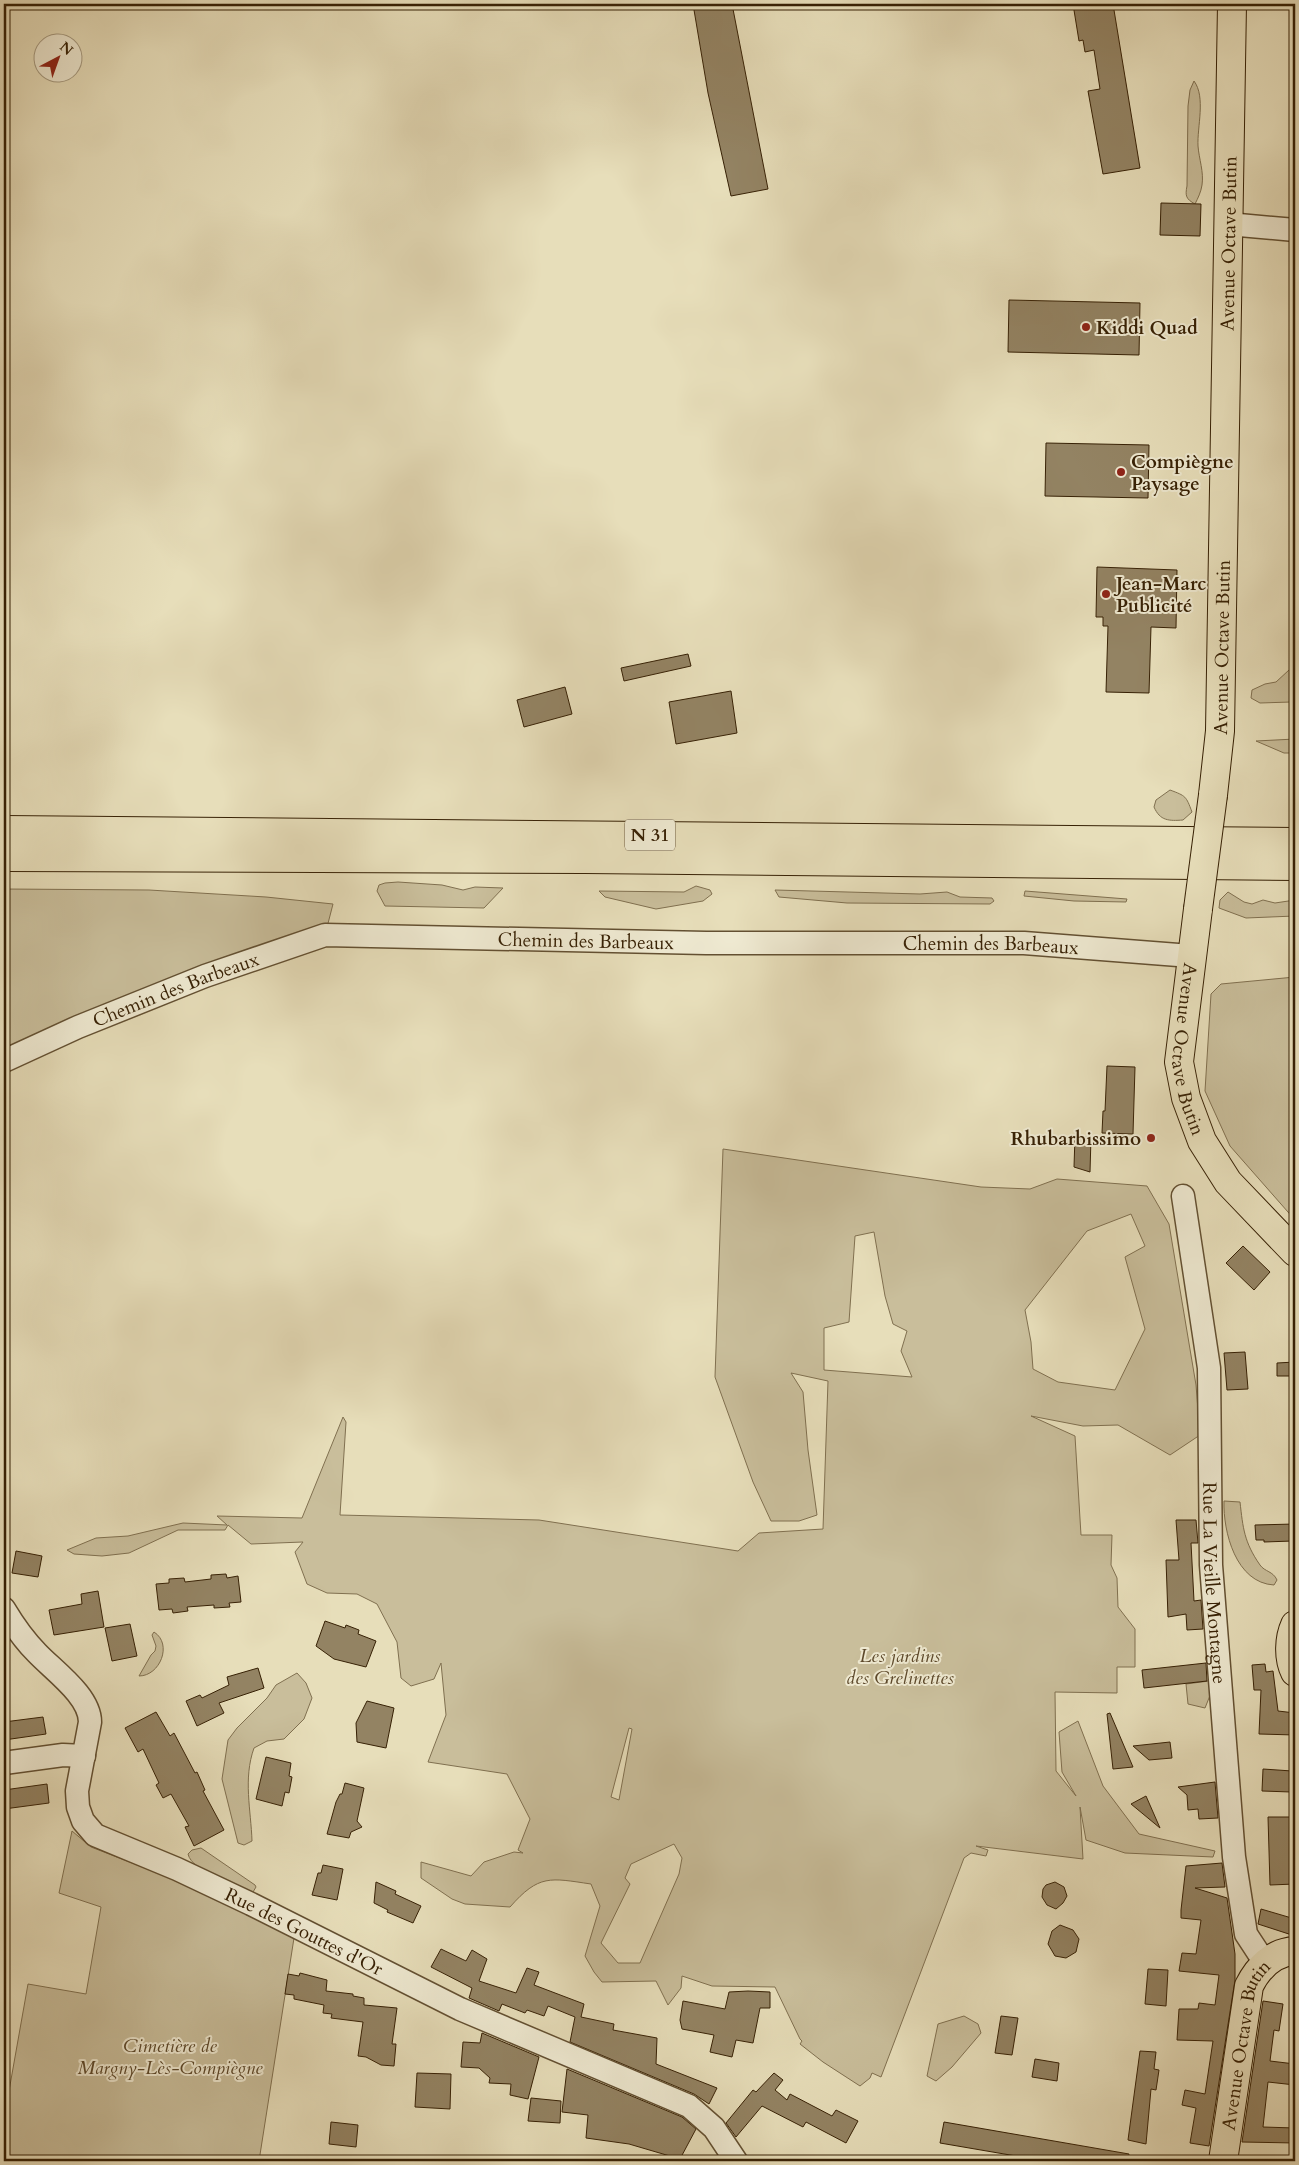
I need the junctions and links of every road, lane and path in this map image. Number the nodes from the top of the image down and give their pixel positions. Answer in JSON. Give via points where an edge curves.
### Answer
{"nodes":[{"id":1,"x":1232,"y":4,"type":"edge"},
{"id":2,"x":1228,"y":224,"type":"junction"},
{"id":3,"x":1295,"y":230,"type":"edge"},
{"id":4,"x":4,"y":830,"type":"edge"},
{"id":5,"x":1295,"y":842,"type":"edge"},
{"id":6,"x":4,"y":857,"type":"edge"},
{"id":7,"x":1295,"y":866,"type":"edge"},
{"id":8,"x":1191,"y":956,"type":"junction"},
{"id":9,"x":4,"y":1061,"type":"edge"},
{"id":10,"x":1183,"y":1196,"type":"dead end"},
{"id":11,"x":1295,"y":1252,"type":"edge"},
{"id":12,"x":4,"y":1609,"type":"edge"},
{"id":13,"x":1295,"y":1625,"type":"edge"},
{"id":14,"x":1295,"y":1672,"type":"edge"},
{"id":15,"x":84,"y":1756,"type":"junction"},
{"id":16,"x":4,"y":1763,"type":"edge"},
{"id":17,"x":1295,"y":1952,"type":"edge"},
{"id":18,"x":1265,"y":1963,"type":"junction"},
{"id":19,"x":736,"y":2161,"type":"edge"},
{"id":20,"x":1223,"y":2161,"type":"edge"}],
"edges":[{"from":1,"to":2,"type":"main road","name":"Avenue Octave Butin"},
{"from":2,"to":3,"type":"street"},
{"from":2,"to":8,"type":"main road","name":"Avenue Octave Butin","bridge":true,"via":[[1220,731]]},
{"from":4,"to":5,"type":"main road","number":"N 31"},
{"from":6,"to":7,"type":"main road","number":"N 31"},
{"from":8,"to":9,"type":"street","name":"Chemin des Barbeaux","via":[[1024,943],[706,943],[325,935],[205,976]]},
{"from":8,"to":11,"type":"main road","name":"Avenue Octave Butin","via":[[1179,1062],[1193,1121],[1228,1182]]},
{"from":10,"to":18,"type":"street","name":"Rue La Vieille Montagne","via":[[1208,1368],[1211,1565],[1234,1857],[1246,1934]]},
{"from":12,"to":15,"type":"street","name":"Rue des Gouttes d'Or","via":[[35,1651],[80,1696],[90,1712]]},
{"from":13,"to":14,"type":"main road","via":[[1290,1650]]},
{"from":15,"to":16,"type":"street","via":[[63,1755]]},
{"from":15,"to":19,"type":"street","name":"Rue des Gouttes d'Or","via":[[77,1791],[78,1808],[85,1826],[95,1835],[177,1869],[460,2009],[689,2106],[714,2128]]},
{"from":17,"to":18,"type":"main road","name":"Avenue Octave Butin","via":[[1287,1952]]},
{"from":18,"to":20,"type":"main road","name":"Avenue Octave Butin","via":[[1248,1986]]}]}
